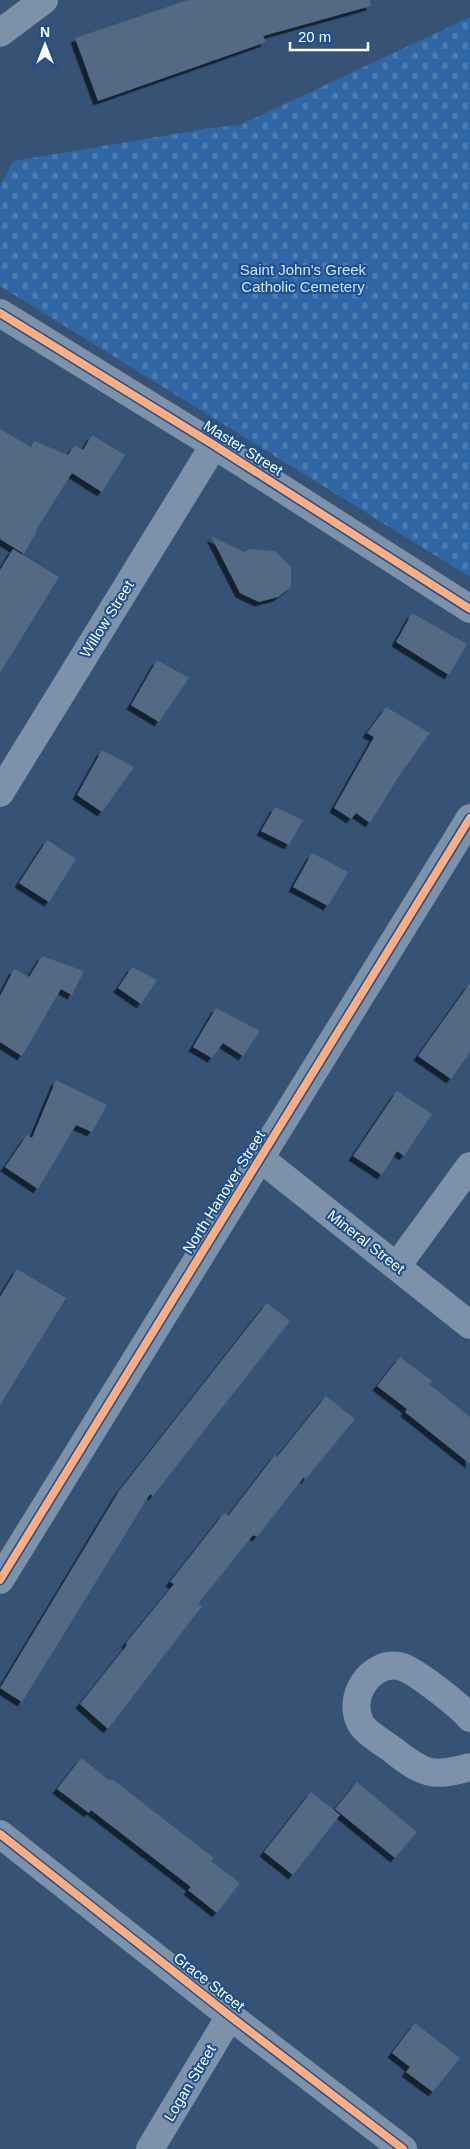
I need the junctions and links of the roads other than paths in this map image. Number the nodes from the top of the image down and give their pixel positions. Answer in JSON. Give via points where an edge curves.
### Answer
{"nodes":[{"id":1,"x":44,"y":0,"type":"edge"},
{"id":2,"x":0,"y":33,"type":"edge"},
{"id":3,"x":0,"y":313,"type":"edge"},
{"id":4,"x":214,"y":445,"type":"junction"},
{"id":5,"x":470,"y":609,"type":"edge"},
{"id":6,"x":0,"y":793,"type":"edge"},
{"id":7,"x":470,"y":818,"type":"edge"},
{"id":8,"x":261,"y":1159,"type":"junction"},
{"id":9,"x":470,"y":1166,"type":"edge"},
{"id":10,"x":397,"y":1266,"type":"junction"},
{"id":11,"x":470,"y":1325,"type":"edge"},
{"id":12,"x":0,"y":1580,"type":"edge"},
{"id":13,"x":470,"y":1718,"type":"edge"},
{"id":14,"x":470,"y":1767,"type":"edge"},
{"id":15,"x":0,"y":1834,"type":"edge"},
{"id":16,"x":230,"y":2016,"type":"junction"},
{"id":17,"x":150,"y":2149,"type":"edge"},
{"id":18,"x":402,"y":2149,"type":"edge"}],
"edges":[{"from":1,"to":2,"type":"street"},
{"from":3,"to":4,"type":"street","name":"Master Street"},
{"from":4,"to":5,"type":"street","name":"Master Street"},
{"from":4,"to":6,"type":"street","name":"Willow Street"},
{"from":7,"to":8,"type":"street","name":"North Hanover Street"},
{"from":8,"to":10,"type":"street","name":"Mineral Street"},
{"from":8,"to":12,"type":"street","name":"North Hanover Street"},
{"from":9,"to":10,"type":"street"},
{"from":10,"to":11,"type":"street","name":"Mineral Street"},
{"from":13,"to":14,"type":"street","via":[[414,1672],[399,1666],[383,1668],[370,1675],[359,1690],[356,1708],[361,1724],[406,1760],[428,1772],[446,1774]]},
{"from":15,"to":16,"type":"street","name":"Grace Street"},
{"from":16,"to":17,"type":"street","name":"Logan Street"},
{"from":16,"to":18,"type":"street","name":"Grace Street"}]}
